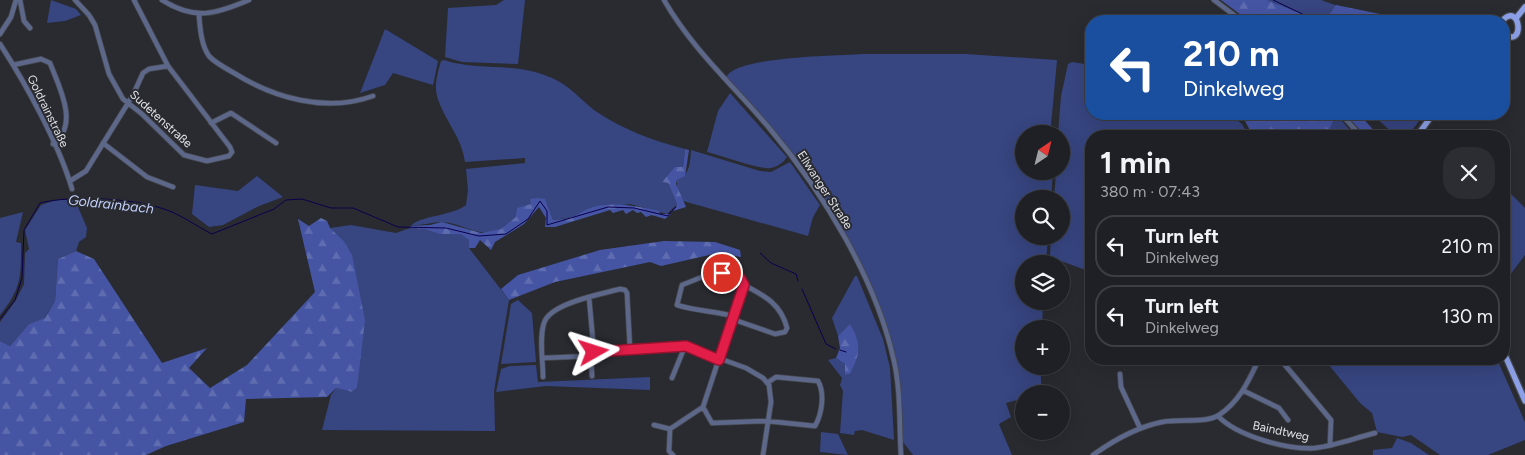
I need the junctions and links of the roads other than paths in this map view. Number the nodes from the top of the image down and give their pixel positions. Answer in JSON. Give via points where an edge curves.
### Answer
{"nodes":[{"id":1,"x":16,"y":0,"type":"edge"},
{"id":2,"x":20,"y":0,"type":"edge"},
{"id":3,"x":75,"y":0,"type":"edge"},
{"id":4,"x":134,"y":0,"type":"edge"},
{"id":5,"x":162,"y":0,"type":"edge"},
{"id":6,"x":249,"y":0,"type":"edge"},
{"id":7,"x":664,"y":0,"type":"edge"},
{"id":8,"x":1214,"y":0,"type":"edge"},
{"id":9,"x":1525,"y":7,"type":"edge"},
{"id":10,"x":199,"y":15,"type":"junction"},
{"id":11,"x":1234,"y":15,"type":"edge"},
{"id":12,"x":1510,"y":15,"type":"edge"},
{"id":13,"x":1518,"y":17,"type":"junction"},
{"id":14,"x":30,"y":28,"type":"dead end"},
{"id":15,"x":0,"y":34,"type":"edge"},
{"id":16,"x":1510,"y":35,"type":"edge"},
{"id":17,"x":0,"y":44,"type":"edge"},
{"id":18,"x":13,"y":65,"type":"junction"},
{"id":19,"x":168,"y":66,"type":"junction"},
{"id":20,"x":372,"y":96,"type":"dead end"},
{"id":21,"x":128,"y":103,"type":"junction"},
{"id":22,"x":1346,"y":120,"type":"edge"},
{"id":23,"x":212,"y":122,"type":"junction"},
{"id":24,"x":1356,"y":130,"type":"edge"},
{"id":25,"x":103,"y":143,"type":"junction"},
{"id":26,"x":276,"y":143,"type":"dead end"},
{"id":27,"x":54,"y":144,"type":"junction"},
{"id":28,"x":70,"y":181,"type":"junction"},
{"id":29,"x":173,"y":187,"type":"dead end"},
{"id":30,"x":72,"y":189,"type":"dead end"},
{"id":31,"x":744,"y":285,"type":"junction"},
{"id":32,"x":589,"y":297,"type":"junction"},
{"id":33,"x":733,"y":317,"type":"junction"},
{"id":34,"x":686,"y":346,"type":"junction"},
{"id":35,"x":630,"y":349,"type":"junction"},
{"id":36,"x":593,"y":354,"type":"junction"},
{"id":37,"x":543,"y":358,"type":"junction"},
{"id":38,"x":719,"y":360,"type":"junction"},
{"id":39,"x":1256,"y":365,"type":"edge"},
{"id":40,"x":1285,"y":365,"type":"edge"},
{"id":41,"x":1509,"y":365,"type":"edge"},
{"id":42,"x":1120,"y":374,"type":"dead end"},
{"id":43,"x":592,"y":376,"type":"dead end"},
{"id":44,"x":543,"y":377,"type":"dead end"},
{"id":45,"x":672,"y":378,"type":"dead end"},
{"id":46,"x":767,"y":383,"type":"junction"},
{"id":47,"x":1244,"y":390,"type":"junction"},
{"id":48,"x":1525,"y":401,"type":"edge"},
{"id":49,"x":703,"y":407,"type":"junction"},
{"id":50,"x":1218,"y":416,"type":"junction"},
{"id":51,"x":1288,"y":420,"type":"dead end"},
{"id":52,"x":768,"y":421,"type":"junction"},
{"id":53,"x":654,"y":425,"type":"dead end"},
{"id":54,"x":1140,"y":428,"type":"junction"},
{"id":55,"x":670,"y":429,"type":"junction"},
{"id":56,"x":1375,"y":432,"type":"dead end"},
{"id":57,"x":1330,"y":444,"type":"junction"},
{"id":58,"x":673,"y":455,"type":"edge"},
{"id":59,"x":764,"y":455,"type":"edge"},
{"id":60,"x":901,"y":455,"type":"edge"},
{"id":61,"x":1093,"y":455,"type":"edge"}],
"edges":[{"from":1,"to":15,"type":"street","via":[[11,17]]},
{"from":2,"to":14,"type":"street","via":[[24,21]]},
{"from":3,"to":21,"type":"street","name":"Sudetenstraße","via":[[95,25],[114,86]]},
{"from":4,"to":19,"type":"street"},
{"from":5,"to":10,"type":"street"},
{"from":6,"to":10,"type":"street"},
{"from":7,"to":60,"type":"street","name":"Ellwanger Straße","via":[[703,54],[792,156],[814,186],[844,238],[881,318],[894,360]]},
{"from":8,"to":11,"type":"street"},
{"from":9,"to":13,"type":"main road"},
{"from":10,"to":20,"type":"street","via":[[209,56],[269,92],[319,103],[358,102]]},
{"from":12,"to":13,"type":"main road"},
{"from":13,"to":16,"type":"main road","via":[[1522,24],[1520,32]]},
{"from":17,"to":18,"type":"street","name":"Goldrainstraße"},
{"from":18,"to":27,"type":"street","name":"Goldrainstraße"},
{"from":18,"to":27,"type":"street","via":[[41,59],[50,63],[63,98],[66,120],[64,133]]},
{"from":19,"to":21,"type":"street","via":[[144,73]]},
{"from":19,"to":23,"type":"street"},
{"from":21,"to":23,"type":"street","name":"Sudetenstraße","via":[[184,155],[195,160],[216,161],[232,152]]},
{"from":21,"to":25,"type":"street"},
{"from":22,"to":24,"type":"street"},
{"from":23,"to":26,"type":"street","via":[[231,113]]},
{"from":25,"to":28,"type":"street","via":[[86,171]]},
{"from":25,"to":29,"type":"street","via":[[147,178]]},
{"from":27,"to":28,"type":"street","name":"Goldrainstraße"},
{"from":28,"to":30,"type":"street","name":"Goldrainstraße"},
{"from":31,"to":33,"type":"street"},
{"from":31,"to":33,"type":"street","via":[[778,306],[787,328],[785,332],[776,334]]},
{"from":31,"to":33,"type":"street","via":[[740,278],[722,273],[712,273],[682,284],[677,305]]},
{"from":32,"to":35,"type":"street","via":[[625,290]]},
{"from":32,"to":36,"type":"street"},
{"from":32,"to":37,"type":"street","via":[[563,306],[546,317]]},
{"from":33,"to":38,"type":"street"},
{"from":34,"to":35,"type":"street"},
{"from":34,"to":38,"type":"street"},
{"from":34,"to":45,"type":"street"},
{"from":35,"to":36,"type":"street"},
{"from":36,"to":37,"type":"street"},
{"from":36,"to":43,"type":"street"},
{"from":37,"to":44,"type":"street"},
{"from":38,"to":46,"type":"street","via":[[746,368]]},
{"from":38,"to":49,"type":"street"},
{"from":39,"to":47,"type":"street"},
{"from":40,"to":57,"type":"street","via":[[1331,420]]},
{"from":41,"to":48,"type":"main road"},
{"from":42,"to":54,"type":"street","via":[[1121,387]]},
{"from":46,"to":52,"type":"street","via":[[771,402]]},
{"from":46,"to":52,"type":"street","via":[[776,377],[809,380],[818,381],[822,388],[820,418],[815,426]]},
{"from":47,"to":50,"type":"street"},
{"from":47,"to":51,"type":"street","via":[[1279,408]]},
{"from":49,"to":52,"type":"street","via":[[712,423]]},
{"from":49,"to":55,"type":"street"},
{"from":50,"to":54,"type":"street","via":[[1163,421]]},
{"from":50,"to":57,"type":"street","name":"Baindtweg","via":[[1236,431],[1270,441],[1305,448]]},
{"from":52,"to":59,"type":"street"},
{"from":53,"to":55,"type":"street"},
{"from":54,"to":61,"type":"street"},
{"from":55,"to":58,"type":"street","via":[[669,451]]},
{"from":56,"to":57,"type":"street","name":"Baindtweg"}]}
